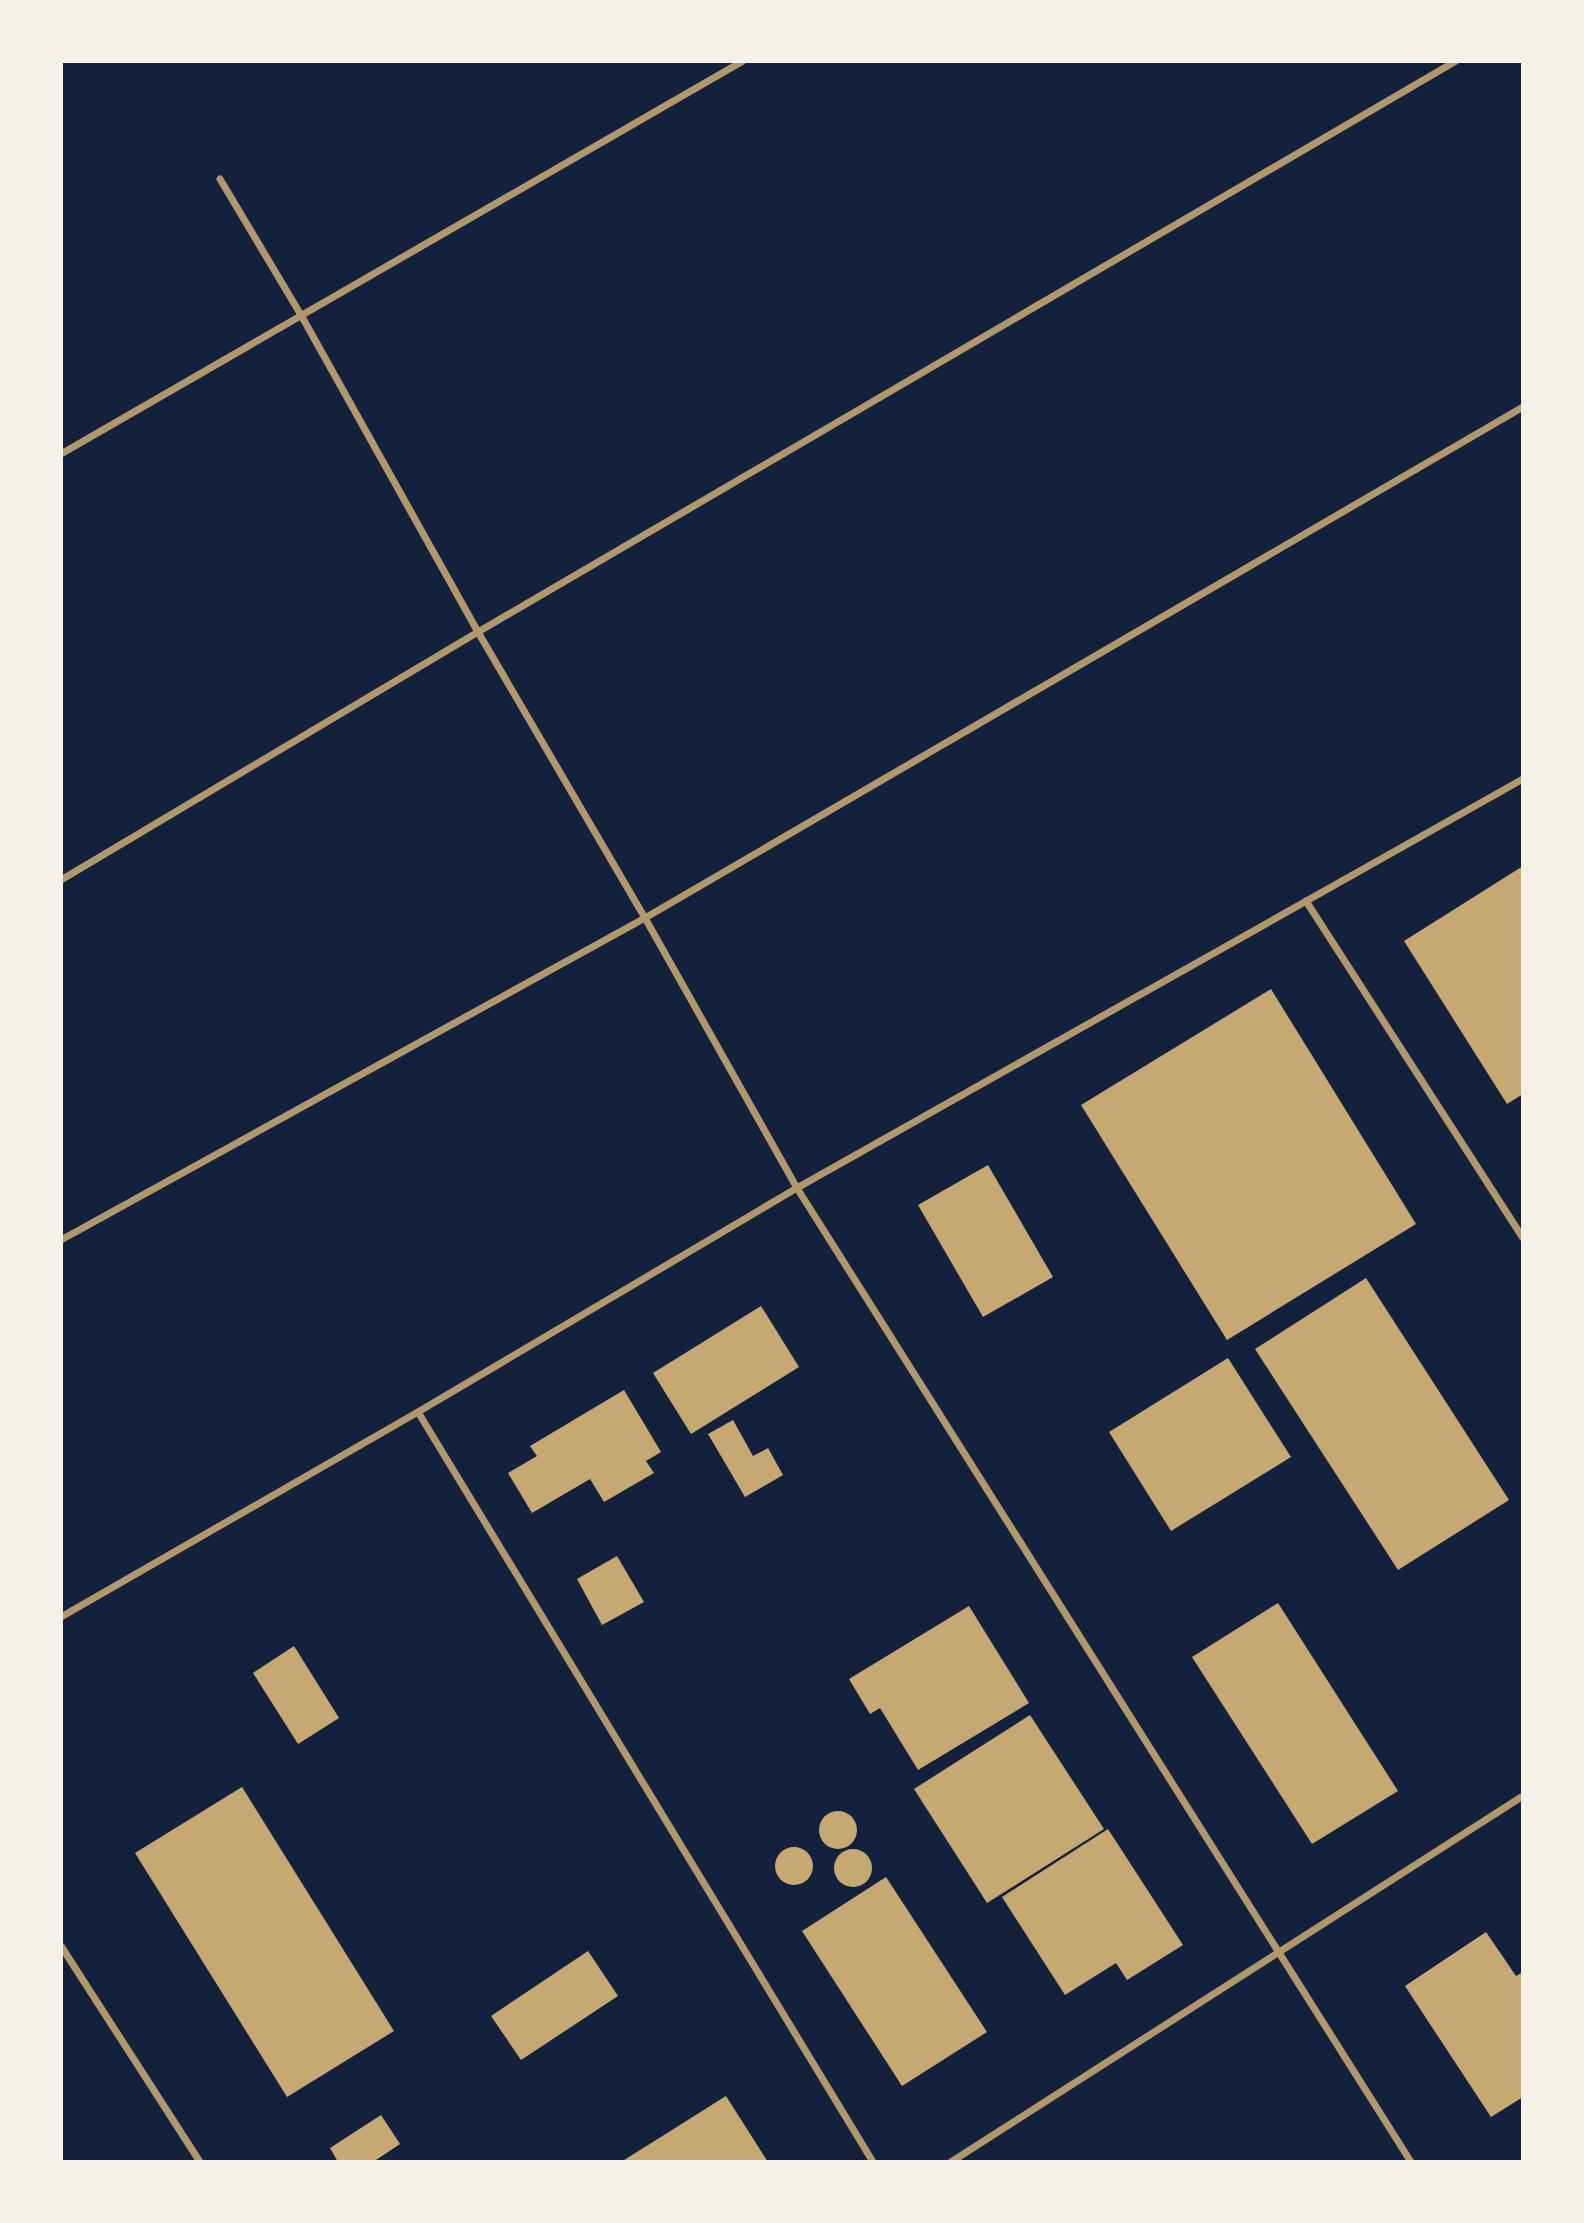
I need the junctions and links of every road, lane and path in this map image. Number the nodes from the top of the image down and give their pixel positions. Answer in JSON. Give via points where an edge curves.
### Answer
{"nodes":[{"id":1,"x":743,"y":61,"type":"edge"},
{"id":2,"x":1453,"y":62,"type":"edge"},
{"id":3,"x":220,"y":179,"type":"dead end"},
{"id":4,"x":301,"y":314,"type":"junction"},
{"id":5,"x":1523,"y":407,"type":"edge"},
{"id":6,"x":61,"y":454,"type":"edge"},
{"id":7,"x":478,"y":632,"type":"junction"},
{"id":8,"x":1523,"y":779,"type":"edge"},
{"id":9,"x":61,"y":880,"type":"edge"},
{"id":10,"x":1306,"y":901,"type":"junction"},
{"id":11,"x":645,"y":918,"type":"junction"},
{"id":12,"x":797,"y":1188,"type":"junction"},
{"id":13,"x":1523,"y":1238,"type":"edge"},
{"id":14,"x":61,"y":1240,"type":"edge"},
{"id":15,"x":418,"y":1412,"type":"junction"},
{"id":16,"x":61,"y":1617,"type":"edge"},
{"id":17,"x":1523,"y":1796,"type":"edge"},
{"id":18,"x":61,"y":1946,"type":"edge"},
{"id":19,"x":1278,"y":1952,"type":"junction"},
{"id":20,"x":200,"y":2162,"type":"edge"},
{"id":21,"x":873,"y":2162,"type":"edge"},
{"id":22,"x":951,"y":2162,"type":"edge"},
{"id":23,"x":1411,"y":2162,"type":"edge"}],
"edges":[{"from":1,"to":4,"type":"street"},
{"from":2,"to":7,"type":"street"},
{"from":3,"to":4,"type":"street"},
{"from":4,"to":6,"type":"street"},
{"from":4,"to":7,"type":"street"},
{"from":5,"to":11,"type":"street"},
{"from":7,"to":9,"type":"street"},
{"from":7,"to":11,"type":"street"},
{"from":8,"to":10,"type":"street"},
{"from":10,"to":12,"type":"street"},
{"from":10,"to":13,"type":"street"},
{"from":11,"to":12,"type":"street"},
{"from":11,"to":14,"type":"street"},
{"from":12,"to":15,"type":"street"},
{"from":12,"to":19,"type":"street"},
{"from":15,"to":16,"type":"street"},
{"from":15,"to":21,"type":"street"},
{"from":17,"to":19,"type":"street"},
{"from":18,"to":20,"type":"street"},
{"from":19,"to":22,"type":"street"},
{"from":19,"to":23,"type":"street"}]}
